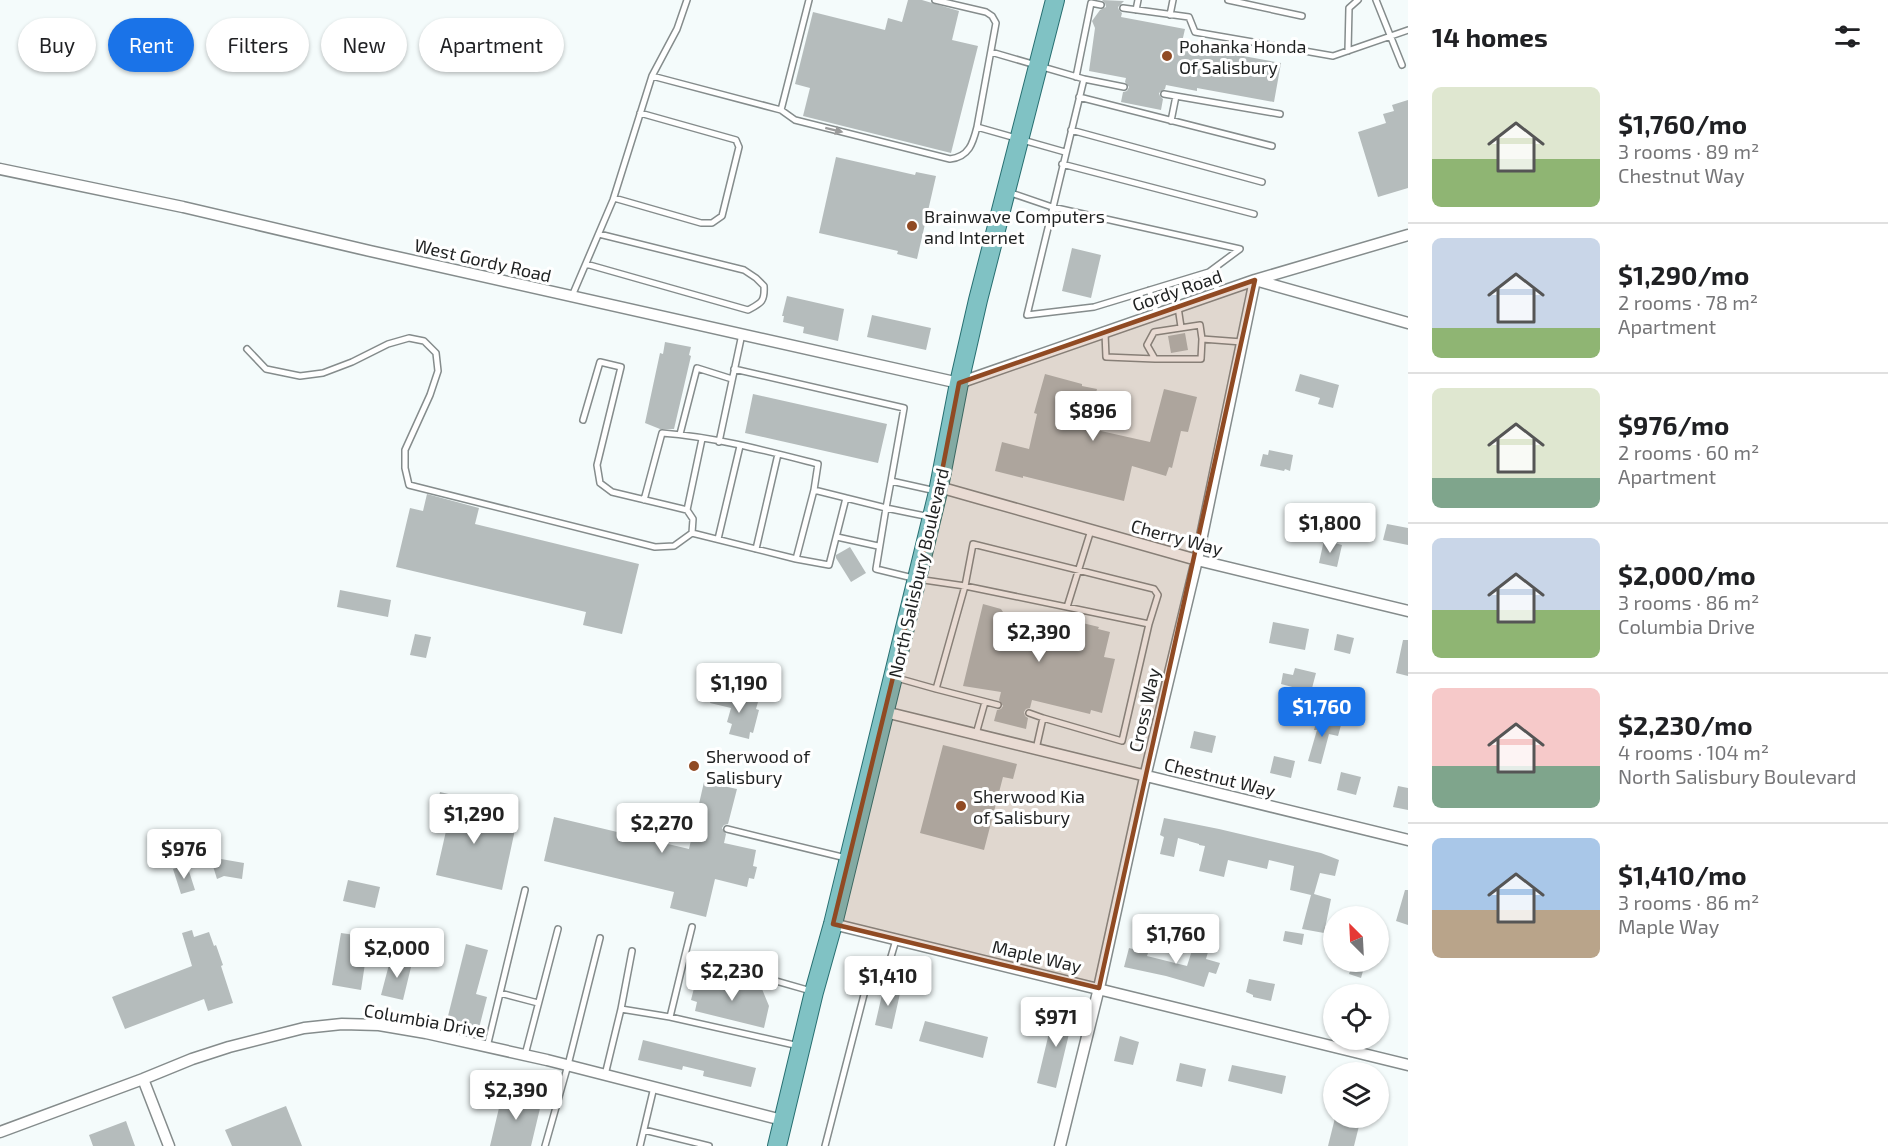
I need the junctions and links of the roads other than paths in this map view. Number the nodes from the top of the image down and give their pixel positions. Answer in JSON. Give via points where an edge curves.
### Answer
{"nodes":[{"id":1,"x":687,"y":0,"type":"edge"},
{"id":2,"x":808,"y":0,"type":"edge"},
{"id":3,"x":934,"y":0,"type":"edge"},
{"id":4,"x":1055,"y":0,"type":"edge"},
{"id":5,"x":1138,"y":0,"type":"edge"},
{"id":6,"x":1173,"y":0,"type":"edge"},
{"id":7,"x":1228,"y":0,"type":"edge"},
{"id":8,"x":1358,"y":0,"type":"edge"},
{"id":9,"x":1376,"y":0,"type":"edge"},
{"id":10,"x":1092,"y":2,"type":"edge"},
{"id":11,"x":1101,"y":5,"type":"dead end"},
{"id":12,"x":1123,"y":8,"type":"dead end"},
{"id":13,"x":1136,"y":10,"type":"junction"},
{"id":14,"x":1170,"y":15,"type":"junction"},
{"id":15,"x":1302,"y":16,"type":"dead end"},
{"id":16,"x":1408,"y":30,"type":"edge"},
{"id":17,"x":1390,"y":36,"type":"junction"},
{"id":18,"x":1348,"y":51,"type":"junction"},
{"id":19,"x":991,"y":52,"type":"junction"},
{"id":20,"x":1402,"y":65,"type":"dead end"},
{"id":21,"x":1038,"y":67,"type":"junction"},
{"id":22,"x":652,"y":76,"type":"junction"},
{"id":23,"x":1076,"y":77,"type":"junction"},
{"id":24,"x":1084,"y":79,"type":"junction"},
{"id":25,"x":1124,"y":87,"type":"dead end"},
{"id":26,"x":1164,"y":94,"type":"dead end"},
{"id":27,"x":1176,"y":96,"type":"junction"},
{"id":28,"x":1079,"y":97,"type":"junction"},
{"id":29,"x":781,"y":110,"type":"junction"},
{"id":30,"x":640,"y":113,"type":"junction"},
{"id":31,"x":1280,"y":114,"type":"dead end"},
{"id":32,"x":1172,"y":121,"type":"junction"},
{"id":33,"x":977,"y":127,"type":"junction"},
{"id":34,"x":1071,"y":130,"type":"junction"},
{"id":35,"x":1019,"y":139,"type":"junction"},
{"id":36,"x":1272,"y":146,"type":"dead end"},
{"id":37,"x":1065,"y":152,"type":"junction"},
{"id":38,"x":1062,"y":164,"type":"junction"},
{"id":39,"x":0,"y":169,"type":"edge"},
{"id":40,"x":1262,"y":182,"type":"dead end"},
{"id":41,"x":1006,"y":192,"type":"junction"},
{"id":42,"x":614,"y":198,"type":"junction"},
{"id":43,"x":1052,"y":207,"type":"junction"},
{"id":44,"x":1254,"y":214,"type":"dead end"},
{"id":45,"x":599,"y":234,"type":"junction"},
{"id":46,"x":1408,"y":235,"type":"edge"},
{"id":47,"x":586,"y":264,"type":"junction"},
{"id":48,"x":1209,"y":272,"type":"junction"},
{"id":49,"x":1255,"y":280,"type":"junction"},
{"id":50,"x":1149,"y":290,"type":"junction"},
{"id":51,"x":1219,"y":293,"type":"junction"},
{"id":52,"x":572,"y":296,"type":"junction"},
{"id":53,"x":1178,"y":307,"type":"junction"},
{"id":54,"x":1157,"y":314,"type":"junction"},
{"id":55,"x":1408,"y":323,"type":"edge"},
{"id":56,"x":1181,"y":327,"type":"junction"},
{"id":57,"x":1105,"y":332,"type":"junction"},
{"id":58,"x":742,"y":334,"type":"junction"},
{"id":59,"x":1202,"y":339,"type":"junction"},
{"id":60,"x":1242,"y":342,"type":"junction"},
{"id":61,"x":247,"y":349,"type":"dead end"},
{"id":62,"x":1155,"y":359,"type":"junction"},
{"id":63,"x":734,"y":369,"type":"junction"},
{"id":64,"x":732,"y":379,"type":"junction"},
{"id":65,"x":959,"y":383,"type":"junction"},
{"id":66,"x":583,"y":420,"type":"dead end"},
{"id":67,"x":680,"y":434,"type":"junction"},
{"id":68,"x":702,"y":439,"type":"junction"},
{"id":69,"x":719,"y":442,"type":"junction"},
{"id":70,"x":740,"y":446,"type":"junction"},
{"id":71,"x":778,"y":454,"type":"junction"},
{"id":72,"x":891,"y":482,"type":"junction"},
{"id":73,"x":938,"y":489,"type":"junction"},
{"id":74,"x":814,"y":490,"type":"junction"},
{"id":75,"x":846,"y":498,"type":"junction"},
{"id":76,"x":644,"y":500,"type":"junction"},
{"id":77,"x":886,"y":508,"type":"junction"},
{"id":78,"x":687,"y":510,"type":"junction"},
{"id":79,"x":932,"y":517,"type":"junction"},
{"id":80,"x":1091,"y":530,"type":"junction"},
{"id":81,"x":692,"y":533,"type":"junction"},
{"id":82,"x":837,"y":537,"type":"junction"},
{"id":83,"x":718,"y":539,"type":"junction"},
{"id":84,"x":878,"y":546,"type":"junction"},
{"id":85,"x":756,"y":549,"type":"junction"},
{"id":86,"x":796,"y":559,"type":"junction"},
{"id":87,"x":1197,"y":560,"type":"junction"},
{"id":88,"x":1078,"y":570,"type":"junction"},
{"id":89,"x":917,"y":579,"type":"junction"},
{"id":90,"x":965,"y":586,"type":"junction"},
{"id":91,"x":1067,"y":607,"type":"junction"},
{"id":92,"x":1408,"y":612,"type":"edge"},
{"id":93,"x":1149,"y":624,"type":"junction"},
{"id":94,"x":893,"y":677,"type":"junction"},
{"id":95,"x":936,"y":689,"type":"junction"},
{"id":96,"x":985,"y":702,"type":"junction"},
{"id":97,"x":998,"y":705,"type":"dead end"},
{"id":98,"x":885,"y":712,"type":"junction"},
{"id":99,"x":1029,"y":713,"type":"dead end"},
{"id":100,"x":1042,"y":718,"type":"junction"},
{"id":101,"x":976,"y":734,"type":"junction"},
{"id":102,"x":1035,"y":749,"type":"junction"},
{"id":103,"x":1146,"y":776,"type":"junction"},
{"id":104,"x":681,"y":819,"type":"dead end"},
{"id":105,"x":695,"y":822,"type":"dead end"},
{"id":106,"x":727,"y":829,"type":"dead end"},
{"id":107,"x":1408,"y":840,"type":"edge"},
{"id":108,"x":848,"y":858,"type":"junction"},
{"id":109,"x":525,"y":890,"type":"dead end"},
{"id":110,"x":833,"y":924,"type":"junction"},
{"id":111,"x":692,"y":927,"type":"dead end"},
{"id":112,"x":558,"y":929,"type":"dead end"},
{"id":113,"x":600,"y":938,"type":"dead end"},
{"id":114,"x":896,"y":940,"type":"junction"},
{"id":115,"x":632,"y":951,"type":"dead end"},
{"id":116,"x":684,"y":955,"type":"junction"},
{"id":117,"x":1099,"y":988,"type":"junction"},
{"id":118,"x":814,"y":992,"type":"junction"},
{"id":119,"x":500,"y":993,"type":"junction"},
{"id":120,"x":538,"y":1004,"type":"junction"},
{"id":121,"x":621,"y":1009,"type":"junction"},
{"id":122,"x":670,"y":1017,"type":"junction"},
{"id":123,"x":800,"y":1046,"type":"junction"},
{"id":124,"x":487,"y":1047,"type":"junction"},
{"id":125,"x":525,"y":1055,"type":"junction"},
{"id":126,"x":568,"y":1065,"type":"junction"},
{"id":127,"x":1408,"y":1065,"type":"edge"},
{"id":128,"x":605,"y":1075,"type":"junction"},
{"id":129,"x":143,"y":1079,"type":"junction"},
{"id":130,"x":654,"y":1087,"type":"junction"},
{"id":131,"x":782,"y":1120,"type":"junction"},
{"id":132,"x":644,"y":1130,"type":"junction"},
{"id":133,"x":0,"y":1132,"type":"edge"},
{"id":134,"x":169,"y":1146,"type":"edge"},
{"id":135,"x":545,"y":1146,"type":"edge"},
{"id":136,"x":640,"y":1146,"type":"edge"},
{"id":137,"x":709,"y":1146,"type":"edge"},
{"id":138,"x":777,"y":1146,"type":"edge"},
{"id":139,"x":825,"y":1146,"type":"edge"},
{"id":140,"x":1060,"y":1146,"type":"edge"}],
"edges":[{"from":1,"to":22,"type":"lane","via":[[677,29]]},
{"from":2,"to":29,"type":"lane"},
{"from":3,"to":19,"type":"lane","via":[[992,15],[996,23]]},
{"from":4,"to":21,"type":"main road","name":"North Salisbury Boulevard"},
{"from":5,"to":13,"type":"lane"},
{"from":6,"to":14,"type":"lane"},
{"from":7,"to":15,"type":"lane"},
{"from":8,"to":18,"type":"lane","via":[[1348,8]]},
{"from":9,"to":17,"type":"lane"},
{"from":10,"to":11,"type":"lane"},
{"from":10,"to":23,"type":"lane"},
{"from":12,"to":13,"type":"lane"},
{"from":13,"to":14,"type":"lane"},
{"from":14,"to":18,"type":"lane","via":[[1189,17],[1195,32],[1333,56]]},
{"from":16,"to":17,"type":"lane"},
{"from":17,"to":18,"type":"lane"},
{"from":17,"to":20,"type":"lane"},
{"from":19,"to":21,"type":"lane"},
{"from":19,"to":33,"type":"lane"},
{"from":21,"to":23,"type":"lane"},
{"from":21,"to":35,"type":"main road","name":"North Salisbury Boulevard"},
{"from":22,"to":29,"type":"lane"},
{"from":22,"to":30,"type":"lane"},
{"from":23,"to":24,"type":"lane"},
{"from":24,"to":25,"type":"lane"},
{"from":24,"to":28,"type":"lane"},
{"from":26,"to":27,"type":"lane"},
{"from":27,"to":31,"type":"lane"},
{"from":27,"to":32,"type":"lane"},
{"from":28,"to":32,"type":"lane"},
{"from":28,"to":34,"type":"lane"},
{"from":29,"to":33,"type":"lane","one_way":true,"via":[[795,120],[950,159],[968,151]]},
{"from":30,"to":42,"type":"lane"},
{"from":30,"to":42,"type":"lane","via":[[736,140],[739,147],[722,216],[712,223],[701,223]]},
{"from":32,"to":36,"type":"lane"},
{"from":33,"to":35,"type":"lane"},
{"from":34,"to":37,"type":"lane"},
{"from":34,"to":40,"type":"lane"},
{"from":35,"to":37,"type":"lane"},
{"from":35,"to":41,"type":"main road","name":"North Salisbury Boulevard"},
{"from":37,"to":38,"type":"lane"},
{"from":38,"to":43,"type":"lane"},
{"from":38,"to":44,"type":"lane"},
{"from":39,"to":52,"type":"street","name":"West Gordy Road"},
{"from":41,"to":43,"type":"lane"},
{"from":41,"to":65,"type":"main road","name":"North Salisbury Boulevard"},
{"from":42,"to":45,"type":"lane"},
{"from":43,"to":48,"type":"lane","via":[[1240,249]]},
{"from":43,"to":50,"type":"lane","via":[[1027,315],[1094,307]]},
{"from":45,"to":47,"type":"lane"},
{"from":45,"to":47,"type":"lane","via":[[744,270],[764,286],[765,296],[748,310]]},
{"from":46,"to":49,"type":"street","name":"Gordy Road"},
{"from":47,"to":52,"type":"lane"},
{"from":48,"to":50,"type":"lane"},
{"from":48,"to":51,"type":"lane"},
{"from":49,"to":51,"type":"street","name":"Gordy Road"},
{"from":49,"to":55,"type":"street"},
{"from":49,"to":60,"type":"street","name":"Cross Way"},
{"from":50,"to":54,"type":"lane"},
{"from":51,"to":53,"type":"street","name":"Gordy Road"},
{"from":52,"to":58,"type":"street","name":"West Gordy Road"},
{"from":53,"to":54,"type":"street","name":"Gordy Road"},
{"from":53,"to":56,"type":"lane"},
{"from":54,"to":57,"type":"street","name":"Gordy Road"},
{"from":56,"to":59,"type":"lane","via":[[1200,325]]},
{"from":56,"to":62,"type":"lane","via":[[1154,332],[1147,345]]},
{"from":57,"to":62,"type":"lane","via":[[1106,357]]},
{"from":57,"to":65,"type":"street","name":"Gordy Road"},
{"from":58,"to":63,"type":"lane"},
{"from":58,"to":65,"type":"street","name":"West Gordy Road"},
{"from":59,"to":60,"type":"lane"},
{"from":59,"to":62,"type":"lane","via":[[1201,359]]},
{"from":60,"to":87,"type":"street","name":"Cross Way"},
{"from":61,"to":81,"type":"lane","via":[[266,369],[300,376],[323,373],[409,338],[424,341],[436,353],[438,371],[405,450],[409,485],[656,547],[674,546]]},
{"from":63,"to":64,"type":"lane"},
{"from":63,"to":72,"type":"lane","via":[[904,408]]},
{"from":64,"to":67,"type":"lane","via":[[696,369]]},
{"from":64,"to":69,"type":"lane"},
{"from":65,"to":73,"type":"main road","name":"North Salisbury Boulevard"},
{"from":66,"to":76,"type":"lane","via":[[600,362],[621,367],[597,465],[600,483],[612,492]]},
{"from":67,"to":68,"type":"lane"},
{"from":67,"to":76,"type":"lane","via":[[662,433]]},
{"from":68,"to":69,"type":"lane"},
{"from":68,"to":78,"type":"lane"},
{"from":69,"to":70,"type":"lane"},
{"from":70,"to":71,"type":"lane"},
{"from":70,"to":83,"type":"lane"},
{"from":71,"to":74,"type":"lane","via":[[818,464]]},
{"from":71,"to":85,"type":"lane"},
{"from":72,"to":73,"type":"lane"},
{"from":72,"to":77,"type":"lane"},
{"from":73,"to":79,"type":"main road","name":"North Salisbury Boulevard"},
{"from":73,"to":80,"type":"street","name":"Cherry Way"},
{"from":74,"to":75,"type":"lane"},
{"from":74,"to":86,"type":"lane"},
{"from":75,"to":77,"type":"lane"},
{"from":75,"to":82,"type":"lane"},
{"from":76,"to":78,"type":"lane"},
{"from":77,"to":79,"type":"lane"},
{"from":77,"to":84,"type":"lane"},
{"from":78,"to":81,"type":"lane","via":[[693,519]]},
{"from":79,"to":89,"type":"main road","name":"North Salisbury Boulevard"},
{"from":80,"to":87,"type":"street","name":"Cherry Way"},
{"from":80,"to":88,"type":"lane"},
{"from":81,"to":83,"type":"lane"},
{"from":82,"to":84,"type":"lane"},
{"from":82,"to":86,"type":"lane","via":[[829,565]]},
{"from":83,"to":85,"type":"lane"},
{"from":84,"to":89,"type":"lane","via":[[876,569]]},
{"from":85,"to":86,"type":"lane"},
{"from":87,"to":92,"type":"street","name":"Cherry Way"},
{"from":87,"to":103,"type":"street","name":"Cross Way"},
{"from":88,"to":90,"type":"lane","via":[[973,544]]},
{"from":88,"to":91,"type":"lane"},
{"from":88,"to":93,"type":"lane","via":[[1154,589],[1158,595]]},
{"from":89,"to":90,"type":"lane"},
{"from":89,"to":94,"type":"main road","name":"North Salisbury Boulevard"},
{"from":90,"to":91,"type":"lane"},
{"from":90,"to":95,"type":"lane"},
{"from":91,"to":93,"type":"lane"},
{"from":93,"to":100,"type":"lane","via":[[1122,741]]},
{"from":94,"to":95,"type":"lane"},
{"from":94,"to":98,"type":"main road","name":"North Salisbury Boulevard"},
{"from":95,"to":96,"type":"lane"},
{"from":96,"to":97,"type":"lane"},
{"from":96,"to":101,"type":"lane"},
{"from":98,"to":101,"type":"street","name":"Chestnut Way"},
{"from":98,"to":108,"type":"main road","name":"North Salisbury Boulevard"},
{"from":99,"to":100,"type":"lane"},
{"from":100,"to":102,"type":"lane"},
{"from":101,"to":102,"type":"street","name":"Chestnut Way"},
{"from":102,"to":103,"type":"street","name":"Chestnut Way"},
{"from":103,"to":107,"type":"street","name":"Chestnut Way"},
{"from":103,"to":117,"type":"street","name":"Cross Way"},
{"from":104,"to":105,"type":"lane"},
{"from":106,"to":108,"type":"lane"},
{"from":108,"to":110,"type":"main road","name":"North Salisbury Boulevard"},
{"from":109,"to":119,"type":"lane"},
{"from":110,"to":114,"type":"street","name":"Maple Way"},
{"from":110,"to":118,"type":"main road","name":"North Salisbury Boulevard"},
{"from":111,"to":116,"type":"lane"},
{"from":112,"to":120,"type":"lane"},
{"from":113,"to":126,"type":"lane"},
{"from":114,"to":117,"type":"street","name":"Maple Way"},
{"from":114,"to":139,"type":"lane","via":[[890,960],[867,984]]},
{"from":115,"to":121,"type":"lane"},
{"from":116,"to":118,"type":"lane"},
{"from":116,"to":122,"type":"lane"},
{"from":117,"to":127,"type":"street","name":"Maple Way"},
{"from":117,"to":140,"type":"street","name":"Cross Way"},
{"from":118,"to":123,"type":"main road","name":"North Salisbury Boulevard"},
{"from":119,"to":120,"type":"lane"},
{"from":119,"to":124,"type":"lane"},
{"from":120,"to":125,"type":"lane"},
{"from":121,"to":122,"type":"lane"},
{"from":121,"to":128,"type":"lane"},
{"from":122,"to":123,"type":"lane"},
{"from":123,"to":131,"type":"main road","name":"North Salisbury Boulevard"},
{"from":124,"to":125,"type":"street","name":"Columbia Drive"},
{"from":124,"to":129,"type":"street","name":"Columbia Drive","via":[[379,1025],[342,1024],[304,1028],[229,1047]]},
{"from":125,"to":126,"type":"street","name":"Columbia Drive"},
{"from":126,"to":128,"type":"street","name":"Columbia Drive"},
{"from":126,"to":135,"type":"lane"},
{"from":128,"to":130,"type":"street","name":"Columbia Drive"},
{"from":129,"to":133,"type":"street","name":"Columbia Drive"},
{"from":129,"to":134,"type":"street"},
{"from":130,"to":131,"type":"street","name":"Columbia Drive"},
{"from":130,"to":132,"type":"lane"},
{"from":131,"to":138,"type":"main road","name":"North Salisbury Boulevard"},
{"from":132,"to":136,"type":"lane"},
{"from":132,"to":137,"type":"lane"}]}
